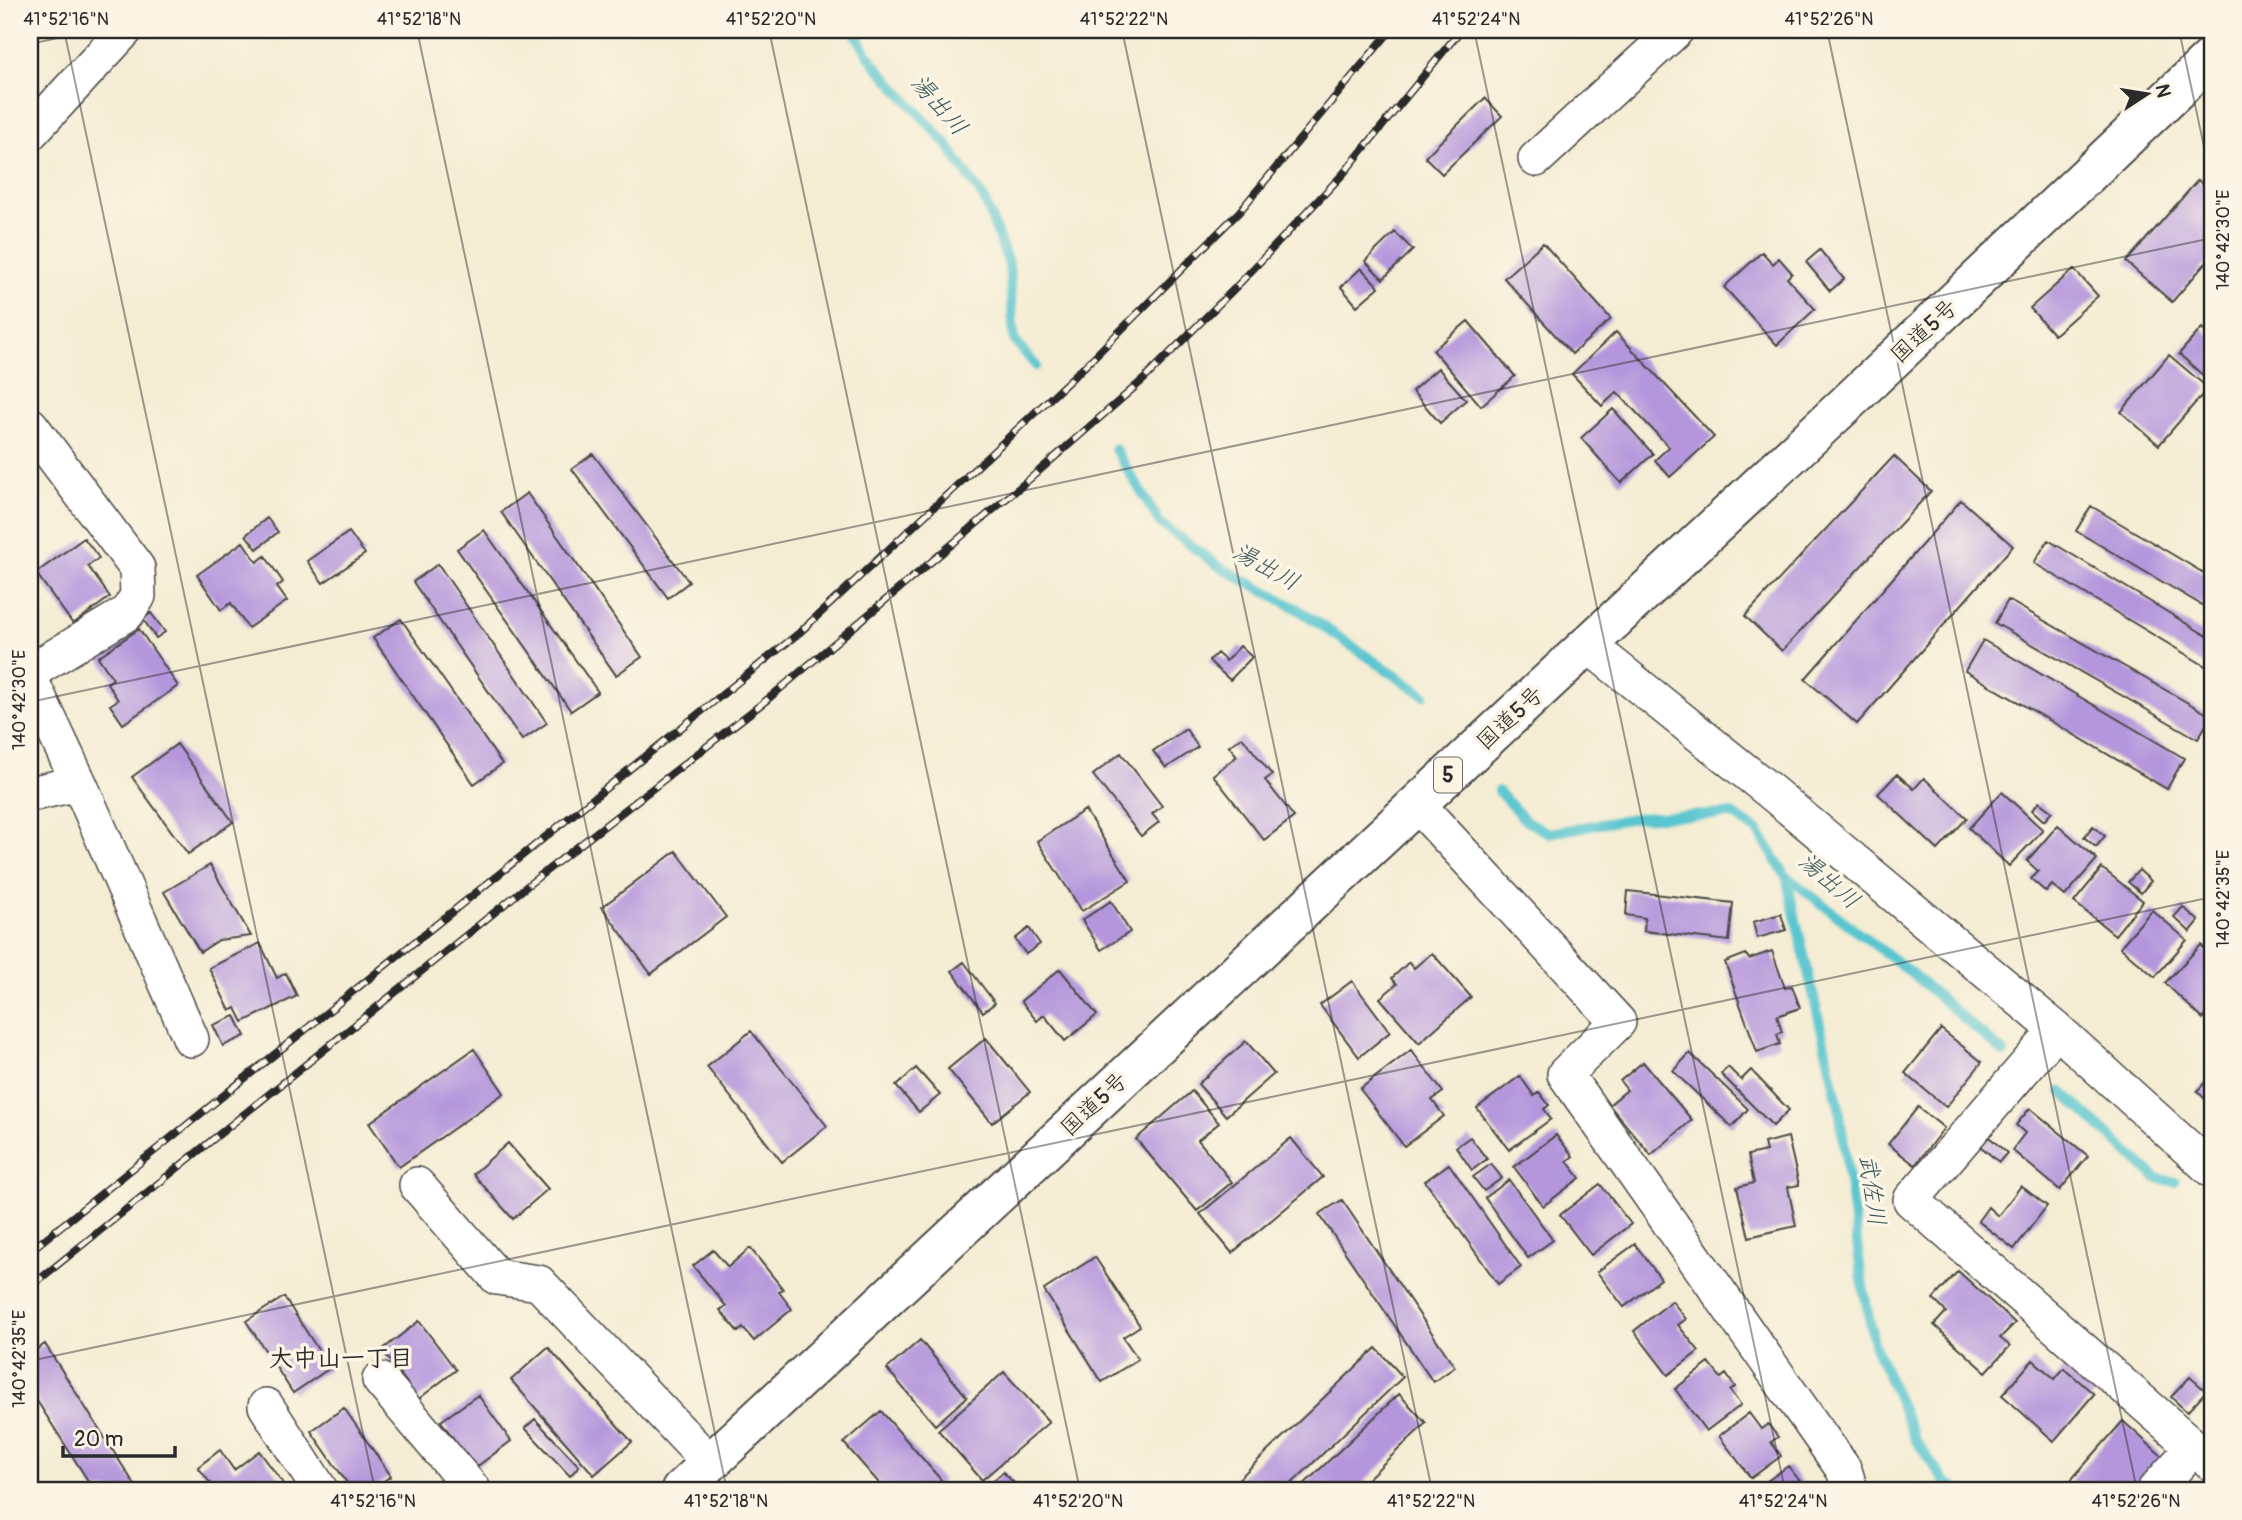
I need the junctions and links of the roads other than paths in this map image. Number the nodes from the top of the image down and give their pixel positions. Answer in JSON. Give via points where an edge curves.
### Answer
{"nodes":[{"id":1,"x":125,"y":30,"type":"edge"},
{"id":2,"x":1676,"y":30,"type":"edge"},
{"id":3,"x":2209,"y":66,"type":"edge"},
{"id":4,"x":30,"y":133,"type":"edge"},
{"id":5,"x":1536,"y":159,"type":"dead end"},
{"id":6,"x":30,"y":425,"type":"edge"},
{"id":7,"x":1588,"y":645,"type":"junction"},
{"id":8,"x":30,"y":672,"type":"edge"},
{"id":9,"x":30,"y":679,"type":"edge"},
{"id":10,"x":79,"y":783,"type":"junction"},
{"id":11,"x":30,"y":794,"type":"edge"},
{"id":12,"x":1417,"y":804,"type":"junction"},
{"id":13,"x":2057,"y":1030,"type":"junction"},
{"id":14,"x":191,"y":1039,"type":"dead end"},
{"id":15,"x":2212,"y":1170,"type":"edge"},
{"id":16,"x":417,"y":1185,"type":"dead end"},
{"id":17,"x":380,"y":1380,"type":"dead end"},
{"id":18,"x":266,"y":1406,"type":"dead end"},
{"id":19,"x":2203,"y":1455,"type":"edge"},
{"id":20,"x":710,"y":1463,"type":"junction"},
{"id":21,"x":320,"y":1490,"type":"edge"},
{"id":22,"x":473,"y":1490,"type":"edge"},
{"id":23,"x":681,"y":1490,"type":"edge"},
{"id":24,"x":1850,"y":1490,"type":"edge"},
{"id":25,"x":2155,"y":1490,"type":"edge"}],
"edges":[{"from":1,"to":4,"type":"street"},
{"from":2,"to":5,"type":"street"},
{"from":3,"to":7,"type":"highway","name":"国道5号","number":"5"},
{"from":6,"to":8,"type":"street","via":[[137,568],[138,596],[127,613]]},
{"from":7,"to":12,"type":"highway","name":"国道5号","number":"5"},
{"from":7,"to":13,"type":"street"},
{"from":9,"to":10,"type":"street"},
{"from":10,"to":11,"type":"street"},
{"from":10,"to":14,"type":"street"},
{"from":12,"to":20,"type":"highway","name":"国道5号","number":"5"},
{"from":12,"to":24,"type":"street","via":[[1618,1022],[1565,1074],[1844,1470]]},
{"from":13,"to":15,"type":"street"},
{"from":13,"to":19,"type":"street","via":[[1911,1200]]},
{"from":16,"to":20,"type":"street","via":[[497,1277],[540,1283]]},
{"from":17,"to":22,"type":"street"},
{"from":18,"to":21,"type":"street"},
{"from":19,"to":25,"type":"street"},
{"from":20,"to":23,"type":"highway","name":"国道5号","number":"5"}]}
